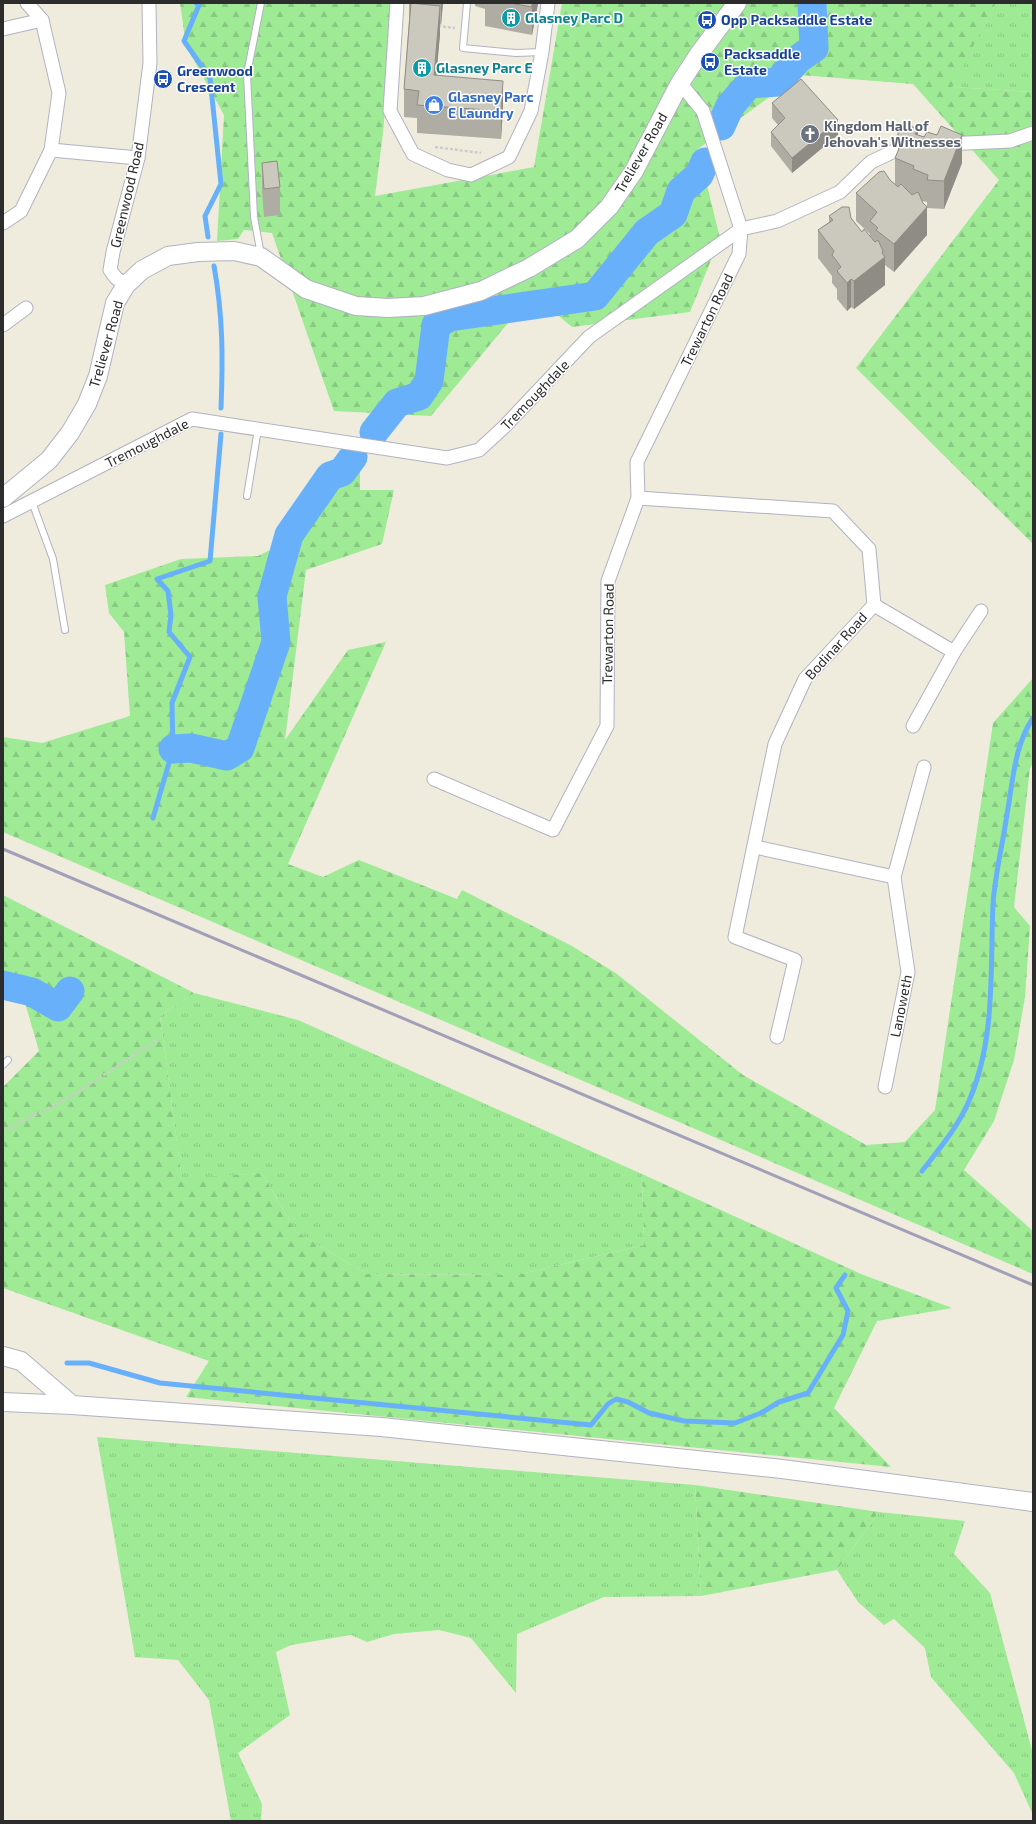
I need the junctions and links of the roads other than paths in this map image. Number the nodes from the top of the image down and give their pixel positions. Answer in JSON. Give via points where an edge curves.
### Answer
{"nodes":[{"id":1,"x":27,"y":3,"type":"edge"},
{"id":2,"x":149,"y":3,"type":"edge"},
{"id":3,"x":261,"y":3,"type":"edge"},
{"id":4,"x":397,"y":3,"type":"edge"},
{"id":5,"x":467,"y":3,"type":"edge"},
{"id":6,"x":548,"y":3,"type":"edge"},
{"id":7,"x":737,"y":3,"type":"edge"},
{"id":8,"x":42,"y":20,"type":"junction"},
{"id":9,"x":3,"y":30,"type":"edge"},
{"id":10,"x":542,"y":52,"type":"junction"},
{"id":11,"x":680,"y":83,"type":"junction"},
{"id":12,"x":1033,"y":133,"type":"edge"},
{"id":13,"x":51,"y":150,"type":"junction"},
{"id":14,"x":138,"y":158,"type":"junction"},
{"id":15,"x":3,"y":223,"type":"edge"},
{"id":16,"x":741,"y":229,"type":"junction"},
{"id":17,"x":262,"y":257,"type":"junction"},
{"id":18,"x":126,"y":285,"type":"junction"},
{"id":19,"x":26,"y":308,"type":"dead end"},
{"id":20,"x":3,"y":325,"type":"edge"},
{"id":21,"x":258,"y":429,"type":"junction"},
{"id":22,"x":247,"y":496,"type":"dead end"},
{"id":23,"x":3,"y":498,"type":"edge"},
{"id":24,"x":638,"y":498,"type":"junction"},
{"id":25,"x":32,"y":502,"type":"junction"},
{"id":26,"x":3,"y":516,"type":"edge"},
{"id":27,"x":874,"y":605,"type":"junction"},
{"id":28,"x":981,"y":612,"type":"dead end"},
{"id":29,"x":65,"y":630,"type":"dead end"},
{"id":30,"x":954,"y":652,"type":"junction"},
{"id":31,"x":913,"y":726,"type":"dead end"},
{"id":32,"x":924,"y":767,"type":"dead end"},
{"id":33,"x":434,"y":779,"type":"dead end"},
{"id":34,"x":755,"y":847,"type":"junction"},
{"id":35,"x":894,"y":877,"type":"junction"},
{"id":36,"x":777,"y":1037,"type":"dead end"},
{"id":37,"x":8,"y":1060,"type":"dead end"},
{"id":38,"x":3,"y":1066,"type":"edge"},
{"id":39,"x":885,"y":1087,"type":"dead end"},
{"id":40,"x":3,"y":1356,"type":"edge"},
{"id":41,"x":3,"y":1402,"type":"edge"},
{"id":42,"x":72,"y":1405,"type":"junction"},
{"id":43,"x":1033,"y":1502,"type":"edge"}],
"edges":[{"from":1,"to":8,"type":"street"},
{"from":2,"to":14,"type":"street","name":"Greenwood Road","via":[[150,63]]},
{"from":3,"to":17,"type":"lane","via":[[247,74],[254,217]]},
{"from":4,"to":10,"type":"street","via":[[390,111],[413,154],[448,170],[471,175],[509,157],[531,112]]},
{"from":5,"to":10,"type":"lane","via":[[463,48],[516,53]]},
{"from":6,"to":10,"type":"street"},
{"from":7,"to":11,"type":"street","name":"Treliever Road"},
{"from":8,"to":9,"type":"street"},
{"from":8,"to":13,"type":"street","via":[[59,93]]},
{"from":11,"to":16,"type":"street","via":[[703,111]]},
{"from":11,"to":17,"type":"street","name":"Treliever Road","via":[[634,171],[609,207],[577,239],[529,268],[481,291],[424,306],[356,306],[306,288]]},
{"from":12,"to":16,"type":"street","name":"Tremoughdale","via":[[1010,142],[905,146],[871,162],[840,192],[777,221]]},
{"from":13,"to":14,"type":"street"},
{"from":13,"to":15,"type":"street","via":[[21,211]]},
{"from":14,"to":18,"type":"street","name":"Greenwood Road","via":[[110,270]]},
{"from":16,"to":21,"type":"street","name":"Tremoughdale","via":[[589,337],[479,450],[447,458]]},
{"from":16,"to":24,"type":"street","name":"Trewarton Road","via":[[739,254],[637,462]]},
{"from":17,"to":18,"type":"street","name":"Treliever Road","via":[[234,251],[168,256],[142,270]]},
{"from":18,"to":23,"type":"street","name":"Treliever Road","via":[[115,303],[98,376],[87,404],[70,433],[49,460]]},
{"from":19,"to":20,"type":"street"},
{"from":21,"to":22,"type":"lane"},
{"from":21,"to":25,"type":"street","name":"Tremoughdale","via":[[192,419]]},
{"from":24,"to":27,"type":"street","name":"Bodinar Road","via":[[833,510],[869,549]]},
{"from":24,"to":33,"type":"street","name":"Trewarton Road","via":[[608,581],[607,726],[553,830]]},
{"from":25,"to":26,"type":"street","name":"Tremoughdale"},
{"from":25,"to":29,"type":"lane","via":[[53,559]]},
{"from":27,"to":30,"type":"street"},
{"from":27,"to":34,"type":"street","name":"Bodinar Road","via":[[805,679],[775,744]]},
{"from":28,"to":30,"type":"street"},
{"from":30,"to":31,"type":"street"},
{"from":32,"to":35,"type":"street","name":"Lanoweth"},
{"from":34,"to":35,"type":"street"},
{"from":34,"to":36,"type":"street","name":"Bodinar Road","via":[[735,937],[795,960]]},
{"from":35,"to":39,"type":"street","name":"Lanoweth","via":[[908,972]]},
{"from":37,"to":38,"type":"lane"},
{"from":40,"to":42,"type":"street","via":[[21,1362]]},
{"from":41,"to":42,"type":"street"},
{"from":42,"to":43,"type":"street","via":[[404,1430],[782,1469]]}]}
